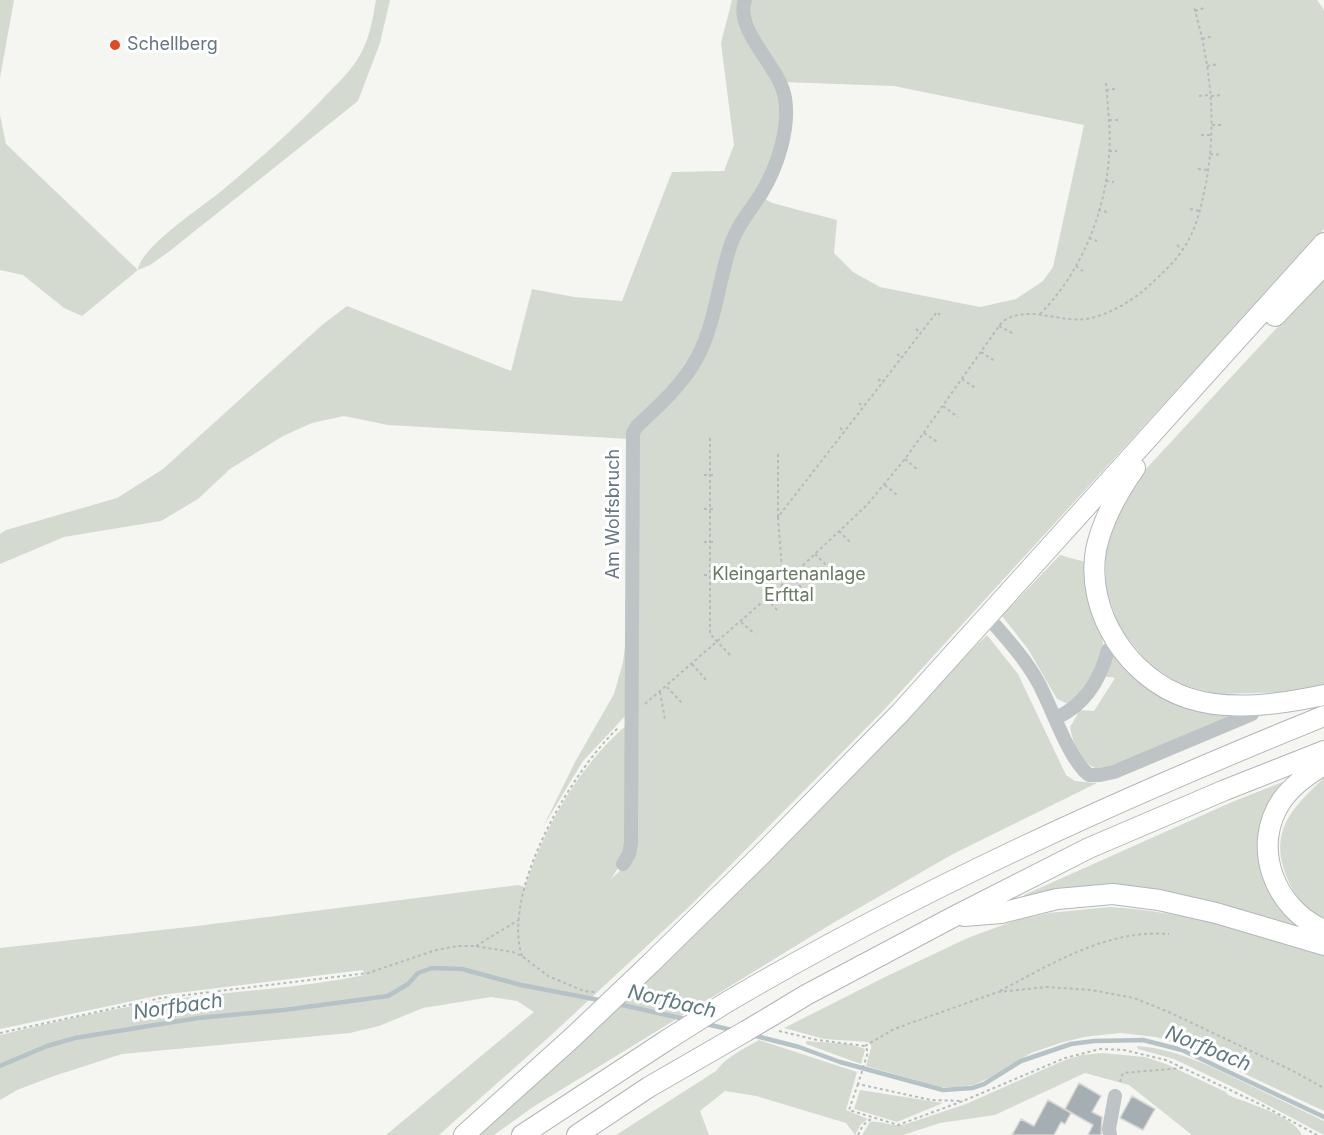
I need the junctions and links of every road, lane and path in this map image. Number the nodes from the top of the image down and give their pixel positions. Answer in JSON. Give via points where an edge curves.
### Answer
{"nodes":[{"id":1,"x":745,"y":0,"type":"edge"},
{"id":2,"x":1204,"y":8,"type":"dead end"},
{"id":3,"x":1213,"y":36,"type":"dead end"},
{"id":4,"x":1202,"y":39,"type":"junction"},
{"id":5,"x":1219,"y":64,"type":"dead end"},
{"id":6,"x":1207,"y":66,"type":"junction"},
{"id":7,"x":1106,"y":83,"type":"dead end"},
{"id":8,"x":1115,"y":89,"type":"dead end"},
{"id":9,"x":1106,"y":90,"type":"junction"},
{"id":10,"x":1222,"y":95,"type":"dead end"},
{"id":11,"x":1199,"y":96,"type":"dead end"},
{"id":12,"x":1211,"y":96,"type":"junction"},
{"id":13,"x":1109,"y":120,"type":"junction"},
{"id":14,"x":1118,"y":120,"type":"dead end"},
{"id":15,"x":1212,"y":125,"type":"junction"},
{"id":16,"x":1224,"y":125,"type":"dead end"},
{"id":17,"x":1201,"y":135,"type":"dead end"},
{"id":18,"x":1212,"y":135,"type":"junction"},
{"id":19,"x":1109,"y":151,"type":"junction"},
{"id":20,"x":1117,"y":151,"type":"dead end"},
{"id":21,"x":1210,"y":154,"type":"junction"},
{"id":22,"x":1222,"y":155,"type":"dead end"},
{"id":23,"x":1198,"y":170,"type":"dead end"},
{"id":24,"x":1208,"y":170,"type":"junction"},
{"id":25,"x":1106,"y":181,"type":"junction"},
{"id":26,"x":1113,"y":182,"type":"dead end"},
{"id":27,"x":1190,"y":209,"type":"dead end"},
{"id":28,"x":1098,"y":210,"type":"junction"},
{"id":29,"x":1200,"y":211,"type":"junction"},
{"id":30,"x":1107,"y":212,"type":"dead end"},
{"id":31,"x":1089,"y":238,"type":"junction"},
{"id":32,"x":1097,"y":241,"type":"dead end"},
{"id":33,"x":1324,"y":243,"type":"edge"},
{"id":34,"x":1177,"y":245,"type":"dead end"},
{"id":35,"x":1183,"y":250,"type":"junction"},
{"id":36,"x":1324,"y":265,"type":"edge"},
{"id":37,"x":1076,"y":266,"type":"junction"},
{"id":38,"x":1083,"y":271,"type":"dead end"},
{"id":39,"x":940,"y":315,"type":"dead end"},
{"id":40,"x":1039,"y":315,"type":"junction"},
{"id":41,"x":999,"y":326,"type":"junction"},
{"id":42,"x":916,"y":329,"type":"dead end"},
{"id":43,"x":921,"y":333,"type":"junction"},
{"id":44,"x":1014,"y":334,"type":"dead end"},
{"id":45,"x":981,"y":351,"type":"junction"},
{"id":46,"x":897,"y":354,"type":"dead end"},
{"id":47,"x":902,"y":357,"type":"junction"},
{"id":48,"x":899,"y":361,"type":"junction"},
{"id":49,"x":995,"y":361,"type":"dead end"},
{"id":50,"x":903,"y":364,"type":"dead end"},
{"id":51,"x":878,"y":379,"type":"dead end"},
{"id":52,"x":962,"y":379,"type":"junction"},
{"id":53,"x":883,"y":383,"type":"junction"},
{"id":54,"x":880,"y":386,"type":"junction"},
{"id":55,"x":883,"y":389,"type":"dead end"},
{"id":56,"x":977,"y":389,"type":"dead end"},
{"id":57,"x":859,"y":403,"type":"dead end"},
{"id":58,"x":943,"y":406,"type":"junction"},
{"id":59,"x":863,"y":407,"type":"junction"},
{"id":60,"x":861,"y":411,"type":"junction"},
{"id":61,"x":864,"y":414,"type":"dead end"},
{"id":62,"x":958,"y":417,"type":"dead end"},
{"id":63,"x":840,"y":428,"type":"dead end"},
{"id":64,"x":845,"y":432,"type":"junction"},
{"id":65,"x":924,"y":433,"type":"junction"},
{"id":66,"x":842,"y":435,"type":"junction"},
{"id":67,"x":710,"y":438,"type":"dead end"},
{"id":68,"x":845,"y":438,"type":"dead end"},
{"id":69,"x":939,"y":443,"type":"dead end"},
{"id":70,"x":821,"y":453,"type":"dead end"},
{"id":71,"x":778,"y":454,"type":"dead end"},
{"id":72,"x":704,"y":458,"type":"dead end"},
{"id":73,"x":710,"y":458,"type":"junction"},
{"id":74,"x":824,"y":458,"type":"junction"},
{"id":75,"x":905,"y":459,"type":"junction"},
{"id":76,"x":826,"y":463,"type":"dead end"},
{"id":77,"x":918,"y":470,"type":"dead end"},
{"id":78,"x":704,"y":475,"type":"dead end"},
{"id":79,"x":712,"y":475,"type":"junction"},
{"id":80,"x":885,"y":484,"type":"junction"},
{"id":81,"x":897,"y":495,"type":"dead end"},
{"id":82,"x":704,"y":509,"type":"dead end"},
{"id":83,"x":710,"y":509,"type":"junction"},
{"id":84,"x":714,"y":509,"type":"dead end"},
{"id":85,"x":778,"y":517,"type":"junction"},
{"id":86,"x":839,"y":531,"type":"junction"},
{"id":87,"x":704,"y":542,"type":"dead end"},
{"id":88,"x":712,"y":542,"type":"junction"},
{"id":89,"x":850,"y":542,"type":"dead end"},
{"id":90,"x":816,"y":554,"type":"junction"},
{"id":91,"x":826,"y":566,"type":"dead end"},
{"id":92,"x":704,"y":575,"type":"dead end"},
{"id":93,"x":712,"y":575,"type":"junction"},
{"id":94,"x":791,"y":576,"type":"junction"},
{"id":95,"x":783,"y":584,"type":"junction"},
{"id":96,"x":802,"y":588,"type":"dead end"},
{"id":97,"x":767,"y":599,"type":"junction"},
{"id":98,"x":705,"y":608,"type":"dead end"},
{"id":99,"x":710,"y":608,"type":"junction"},
{"id":100,"x":778,"y":611,"type":"dead end"},
{"id":101,"x":987,"y":616,"type":"junction"},
{"id":102,"x":741,"y":622,"type":"junction"},
{"id":103,"x":755,"y":634,"type":"dead end"},
{"id":104,"x":717,"y":643,"type":"junction"},
{"id":105,"x":1108,"y":650,"type":"dead end"},
{"id":106,"x":731,"y":657,"type":"dead end"},
{"id":107,"x":692,"y":664,"type":"junction"},
{"id":108,"x":706,"y":680,"type":"dead end"},
{"id":109,"x":667,"y":687,"type":"junction"},
{"id":110,"x":660,"y":692,"type":"junction"},
{"id":111,"x":1324,"y":694,"type":"edge"},
{"id":112,"x":682,"y":703,"type":"dead end"},
{"id":113,"x":1252,"y":714,"type":"dead end"},
{"id":114,"x":631,"y":716,"type":"junction"},
{"id":115,"x":1324,"y":716,"type":"edge"},
{"id":116,"x":1056,"y":718,"type":"junction"},
{"id":117,"x":665,"y":719,"type":"dead end"},
{"id":118,"x":1324,"y":751,"type":"edge"},
{"id":119,"x":1324,"y":765,"type":"edge"},
{"id":120,"x":623,"y":864,"type":"dead end"},
{"id":121,"x":955,"y":916,"type":"junction"},
{"id":122,"x":520,"y":919,"type":"junction"},
{"id":123,"x":1324,"y":930,"type":"edge"},
{"id":124,"x":1169,"y":934,"type":"dead end"},
{"id":125,"x":1324,"y":945,"type":"edge"},
{"id":126,"x":475,"y":946,"type":"junction"},
{"id":127,"x":522,"y":956,"type":"junction"},
{"id":128,"x":600,"y":992,"type":"dead end"},
{"id":129,"x":998,"y":992,"type":"junction"},
{"id":130,"x":639,"y":999,"type":"dead end"},
{"id":131,"x":693,"y":1010,"type":"dead end"},
{"id":132,"x":773,"y":1022,"type":"junction"},
{"id":133,"x":0,"y":1033,"type":"edge"},
{"id":134,"x":865,"y":1046,"type":"junction"},
{"id":135,"x":1185,"y":1068,"type":"junction"},
{"id":136,"x":1121,"y":1078,"type":"dead end"},
{"id":137,"x":858,"y":1082,"type":"junction"},
{"id":138,"x":1324,"y":1088,"type":"edge"},
{"id":139,"x":1115,"y":1096,"type":"dead end"},
{"id":140,"x":963,"y":1101,"type":"junction"},
{"id":141,"x":872,"y":1118,"type":"junction"},
{"id":142,"x":1309,"y":1129,"type":"junction"},
{"id":143,"x":464,"y":1135,"type":"edge"},
{"id":144,"x":522,"y":1135,"type":"edge"},
{"id":145,"x":577,"y":1135,"type":"edge"},
{"id":146,"x":858,"y":1135,"type":"edge"},
{"id":147,"x":1110,"y":1135,"type":"edge"},
{"id":148,"x":1307,"y":1135,"type":"edge"},
{"id":149,"x":1317,"y":1135,"type":"edge"}],
"edges":[{"from":1,"to":114,"type":"lane","name":"Am Wolfsbruch","via":[[744,22],[774,70],[785,98],[781,145],[768,181],[735,232],[711,322],[696,358],[676,388],[633,433]]},
{"from":2,"to":4,"type":"path","via":[[1194,9]]},
{"from":3,"to":4,"type":"path"},
{"from":4,"to":6,"type":"path"},
{"from":5,"to":6,"type":"path"},
{"from":6,"to":12,"type":"path"},
{"from":7,"to":9,"type":"path"},
{"from":8,"to":9,"type":"path"},
{"from":9,"to":13,"type":"path"},
{"from":10,"to":12,"type":"path"},
{"from":11,"to":12,"type":"path"},
{"from":12,"to":15,"type":"path"},
{"from":13,"to":14,"type":"path"},
{"from":13,"to":19,"type":"path"},
{"from":15,"to":16,"type":"path"},
{"from":15,"to":18,"type":"path"},
{"from":17,"to":18,"type":"path"},
{"from":18,"to":21,"type":"path"},
{"from":19,"to":20,"type":"path"},
{"from":19,"to":25,"type":"path"},
{"from":21,"to":22,"type":"path"},
{"from":21,"to":24,"type":"path"},
{"from":23,"to":24,"type":"path"},
{"from":24,"to":29,"type":"path"},
{"from":25,"to":26,"type":"path"},
{"from":25,"to":28,"type":"path"},
{"from":27,"to":29,"type":"path"},
{"from":28,"to":30,"type":"path"},
{"from":28,"to":31,"type":"path"},
{"from":29,"to":35,"type":"path"},
{"from":31,"to":32,"type":"path"},
{"from":31,"to":37,"type":"path"},
{"from":33,"to":101,"type":"highway"},
{"from":34,"to":35,"type":"path"},
{"from":35,"to":40,"type":"path","via":[[1144,290],[1114,310],[1072,321]]},
{"from":36,"to":111,"type":"highway","via":[[1143,458],[1118,496],[1100,534],[1095,571],[1100,607],[1118,644],[1144,672],[1173,692],[1229,705],[1286,702]]},
{"from":37,"to":38,"type":"path"},
{"from":37,"to":40,"type":"path","via":[[1064,287]]},
{"from":39,"to":43,"type":"path","via":[[937,312]]},
{"from":40,"to":41,"type":"path","via":[[1016,315]]},
{"from":41,"to":44,"type":"path"},
{"from":41,"to":45,"type":"path"},
{"from":42,"to":43,"type":"path"},
{"from":43,"to":47,"type":"path"},
{"from":45,"to":49,"type":"path"},
{"from":45,"to":52,"type":"path"},
{"from":46,"to":47,"type":"path"},
{"from":47,"to":48,"type":"path"},
{"from":48,"to":50,"type":"path"},
{"from":48,"to":53,"type":"path"},
{"from":51,"to":53,"type":"path"},
{"from":52,"to":56,"type":"path"},
{"from":52,"to":58,"type":"path"},
{"from":53,"to":54,"type":"path"},
{"from":54,"to":55,"type":"path"},
{"from":54,"to":59,"type":"path"},
{"from":57,"to":59,"type":"path"},
{"from":58,"to":62,"type":"path"},
{"from":58,"to":65,"type":"path"},
{"from":59,"to":60,"type":"path"},
{"from":60,"to":61,"type":"path"},
{"from":60,"to":64,"type":"path"},
{"from":63,"to":64,"type":"path"},
{"from":64,"to":66,"type":"path"},
{"from":65,"to":69,"type":"path"},
{"from":65,"to":75,"type":"path"},
{"from":66,"to":68,"type":"path"},
{"from":66,"to":74,"type":"path"},
{"from":67,"to":73,"type":"path"},
{"from":70,"to":74,"type":"path"},
{"from":71,"to":85,"type":"path"},
{"from":72,"to":73,"type":"path"},
{"from":73,"to":79,"type":"path"},
{"from":74,"to":76,"type":"path"},
{"from":74,"to":85,"type":"path"},
{"from":75,"to":77,"type":"path"},
{"from":75,"to":80,"type":"path"},
{"from":78,"to":79,"type":"path"},
{"from":79,"to":83,"type":"path"},
{"from":80,"to":81,"type":"path"},
{"from":80,"to":86,"type":"path"},
{"from":82,"to":83,"type":"path"},
{"from":83,"to":84,"type":"path"},
{"from":83,"to":88,"type":"path"},
{"from":85,"to":95,"type":"path"},
{"from":86,"to":89,"type":"path"},
{"from":86,"to":90,"type":"path"},
{"from":87,"to":88,"type":"path"},
{"from":88,"to":93,"type":"path"},
{"from":90,"to":91,"type":"path"},
{"from":90,"to":94,"type":"path"},
{"from":92,"to":93,"type":"path"},
{"from":93,"to":99,"type":"path"},
{"from":94,"to":95,"type":"path"},
{"from":94,"to":96,"type":"path"},
{"from":95,"to":97,"type":"path"},
{"from":97,"to":100,"type":"path"},
{"from":97,"to":102,"type":"path"},
{"from":98,"to":99,"type":"path"},
{"from":99,"to":104,"type":"path","via":[[710,634]]},
{"from":101,"to":116,"type":"lane","via":[[1022,656]]},
{"from":101,"to":143,"type":"highway","bridge":true,"via":[[832,784],[651,963]]},
{"from":102,"to":103,"type":"path"},
{"from":102,"to":104,"type":"path"},
{"from":104,"to":106,"type":"path"},
{"from":104,"to":107,"type":"path"},
{"from":105,"to":116,"type":"lane","via":[[1095,684],[1083,700]]},
{"from":107,"to":108,"type":"path"},
{"from":107,"to":109,"type":"path"},
{"from":109,"to":110,"type":"path"},
{"from":109,"to":112,"type":"path"},
{"from":110,"to":114,"type":"path"},
{"from":110,"to":117,"type":"path"},
{"from":113,"to":116,"type":"lane","via":[[1100,775],[1089,775],[1077,763]]},
{"from":114,"to":120,"type":"lane","name":"Am Wolfsbruch","via":[[632,843]]},
{"from":114,"to":122,"type":"path","via":[[590,758],[549,827],[526,879]]},
{"from":115,"to":144,"type":"highway","bridge":true,"via":[[1077,820],[930,891],[727,1002]]},
{"from":118,"to":121,"type":"highway","via":[[1089,848]]},
{"from":119,"to":123,"type":"highway","via":[[1281,801],[1268,839],[1268,866],[1278,890],[1292,908]]},
{"from":121,"to":125,"type":"highway","via":[[1001,913],[1058,899],[1113,894],[1216,913]]},
{"from":121,"to":132,"type":"highway","via":[[806,995]]},
{"from":122,"to":126,"type":"path"},
{"from":122,"to":127,"type":"path","via":[[518,942]]},
{"from":124,"to":129,"type":"path","via":[[1147,932],[1106,941],[1069,955]]},
{"from":126,"to":127,"type":"path"},
{"from":126,"to":133,"type":"path","via":[[436,950],[368,973],[161,998]]},
{"from":127,"to":128,"type":"path","via":[[548,976],[584,991]]},
{"from":129,"to":134,"type":"path","via":[[894,1029]]},
{"from":129,"to":138,"type":"path","via":[[1047,987],[1134,998]]},
{"from":130,"to":131,"type":"path"},
{"from":132,"to":134,"type":"path","via":[[817,1040]]},
{"from":132,"to":145,"type":"highway","bridge":true,"via":[[711,1051]]},
{"from":134,"to":137,"type":"path","via":[[868,1052]]},
{"from":135,"to":136,"type":"path","via":[[1123,1073]]},
{"from":135,"to":140,"type":"path","via":[[1144,1054],[1101,1049],[1065,1058]]},
{"from":135,"to":142,"type":"path"},
{"from":137,"to":140,"type":"path","via":[[931,1100]]},
{"from":137,"to":141,"type":"path","via":[[849,1110]]},
{"from":139,"to":147,"type":"lane"},
{"from":140,"to":141,"type":"path","via":[[898,1125]]},
{"from":141,"to":146,"type":"path"},
{"from":142,"to":148,"type":"path"},
{"from":142,"to":149,"type":"path"}]}
